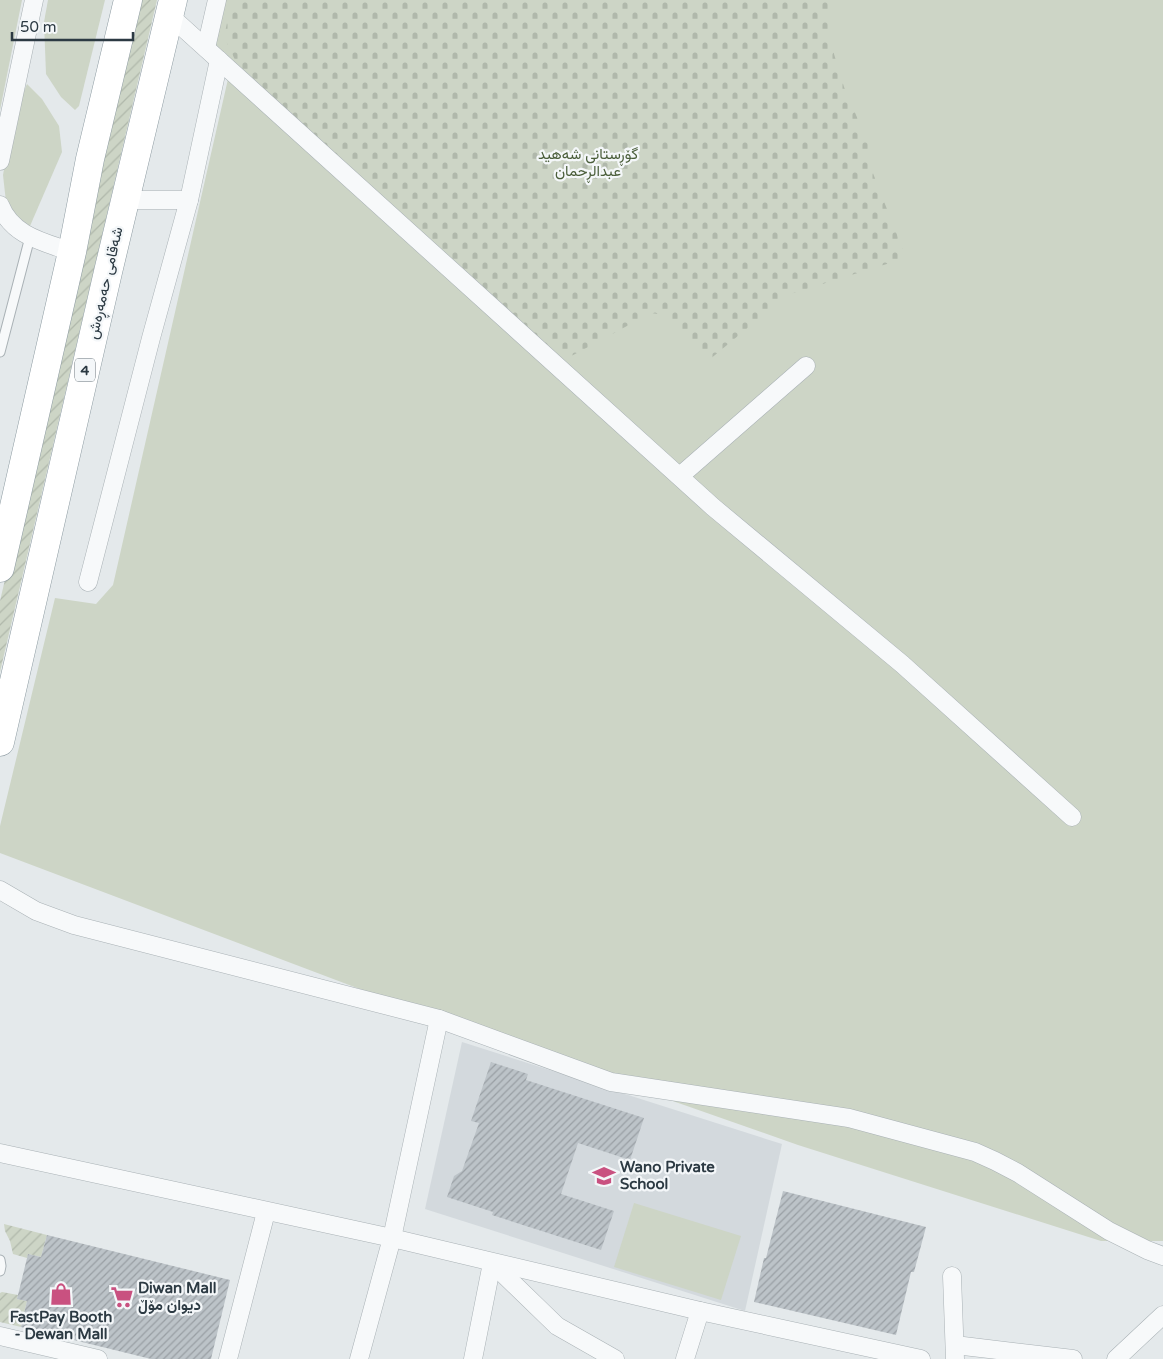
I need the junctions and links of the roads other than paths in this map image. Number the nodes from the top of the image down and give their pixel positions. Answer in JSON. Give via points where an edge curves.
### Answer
{"nodes":[{"id":1,"x":34,"y":0,"type":"edge"},
{"id":2,"x":128,"y":0,"type":"edge"},
{"id":3,"x":216,"y":0,"type":"edge"},
{"id":4,"x":171,"y":8,"type":"edge"},
{"id":5,"x":206,"y":48,"type":"junction"},
{"id":6,"x":219,"y":60,"type":"junction"},
{"id":7,"x":0,"y":161,"type":"edge"},
{"id":8,"x":125,"y":200,"type":"junction"},
{"id":9,"x":189,"y":200,"type":"junction"},
{"id":10,"x":0,"y":205,"type":"edge"},
{"id":11,"x":5,"y":221,"type":"edge"},
{"id":12,"x":30,"y":238,"type":"junction"},
{"id":13,"x":72,"y":252,"type":"junction"},
{"id":14,"x":0,"y":352,"type":"edge"},
{"id":15,"x":806,"y":366,"type":"dead end"},
{"id":16,"x":680,"y":476,"type":"junction"},
{"id":17,"x":0,"y":568,"type":"edge"},
{"id":18,"x":88,"y":582,"type":"dead end"},
{"id":19,"x":0,"y":742,"type":"edge"},
{"id":20,"x":1072,"y":817,"type":"dead end"},
{"id":21,"x":0,"y":890,"type":"edge"},
{"id":22,"x":439,"y":1019,"type":"junction"},
{"id":23,"x":0,"y":1153,"type":"edge"},
{"id":24,"x":266,"y":1212,"type":"junction"},
{"id":25,"x":392,"y":1238,"type":"junction"},
{"id":26,"x":1163,"y":1256,"type":"edge"},
{"id":27,"x":0,"y":1260,"type":"edge"},
{"id":28,"x":492,"y":1263,"type":"junction"},
{"id":29,"x":0,"y":1271,"type":"edge"},
{"id":30,"x":952,"y":1276,"type":"dead end"},
{"id":31,"x":700,"y":1311,"type":"junction"},
{"id":32,"x":1163,"y":1315,"type":"edge"},
{"id":33,"x":0,"y":1336,"type":"edge"},
{"id":34,"x":955,"y":1352,"type":"edge"},
{"id":35,"x":98,"y":1359,"type":"edge"},
{"id":36,"x":228,"y":1359,"type":"edge"},
{"id":37,"x":359,"y":1359,"type":"edge"},
{"id":38,"x":473,"y":1359,"type":"edge"},
{"id":39,"x":615,"y":1359,"type":"edge"},
{"id":40,"x":685,"y":1359,"type":"edge"},
{"id":41,"x":921,"y":1359,"type":"edge"},
{"id":42,"x":1073,"y":1359,"type":"edge"},
{"id":43,"x":1116,"y":1359,"type":"edge"}],
"edges":[{"from":1,"to":7,"type":"street"},
{"from":2,"to":13,"type":"highway","via":[[90,158]]},
{"from":3,"to":5,"type":"street"},
{"from":4,"to":5,"type":"street"},
{"from":4,"to":8,"type":"highway","name":"شەقامی حەمەڕەش","number":"4"},
{"from":5,"to":6,"type":"street"},
{"from":6,"to":9,"type":"street"},
{"from":6,"to":16,"type":"street"},
{"from":8,"to":9,"type":"street"},
{"from":8,"to":19,"type":"highway","name":"شەقامی حەمەڕەش","number":"4"},
{"from":9,"to":18,"type":"street"},
{"from":10,"to":11,"type":"street"},
{"from":11,"to":12,"type":"street"},
{"from":12,"to":13,"type":"street"},
{"from":12,"to":14,"type":"lane"},
{"from":13,"to":17,"type":"highway"},
{"from":15,"to":16,"type":"street"},
{"from":16,"to":20,"type":"street","via":[[902,664]]},
{"from":21,"to":22,"type":"street","via":[[36,911],[74,925]]},
{"from":22,"to":25,"type":"street"},
{"from":22,"to":26,"type":"street","via":[[611,1082],[849,1118],[975,1152],[1018,1173],[1109,1231]]},
{"from":23,"to":24,"type":"street"},
{"from":24,"to":25,"type":"street"},
{"from":24,"to":36,"type":"street"},
{"from":25,"to":28,"type":"street"},
{"from":25,"to":37,"type":"street"},
{"from":27,"to":29,"type":"lane"},
{"from":28,"to":31,"type":"street"},
{"from":28,"to":38,"type":"street"},
{"from":28,"to":39,"type":"street","via":[[558,1326]]},
{"from":30,"to":34,"type":"street"},
{"from":31,"to":40,"type":"street"},
{"from":31,"to":41,"type":"street"},
{"from":32,"to":43,"type":"street"},
{"from":33,"to":35,"type":"street"},
{"from":34,"to":42,"type":"street"}]}
